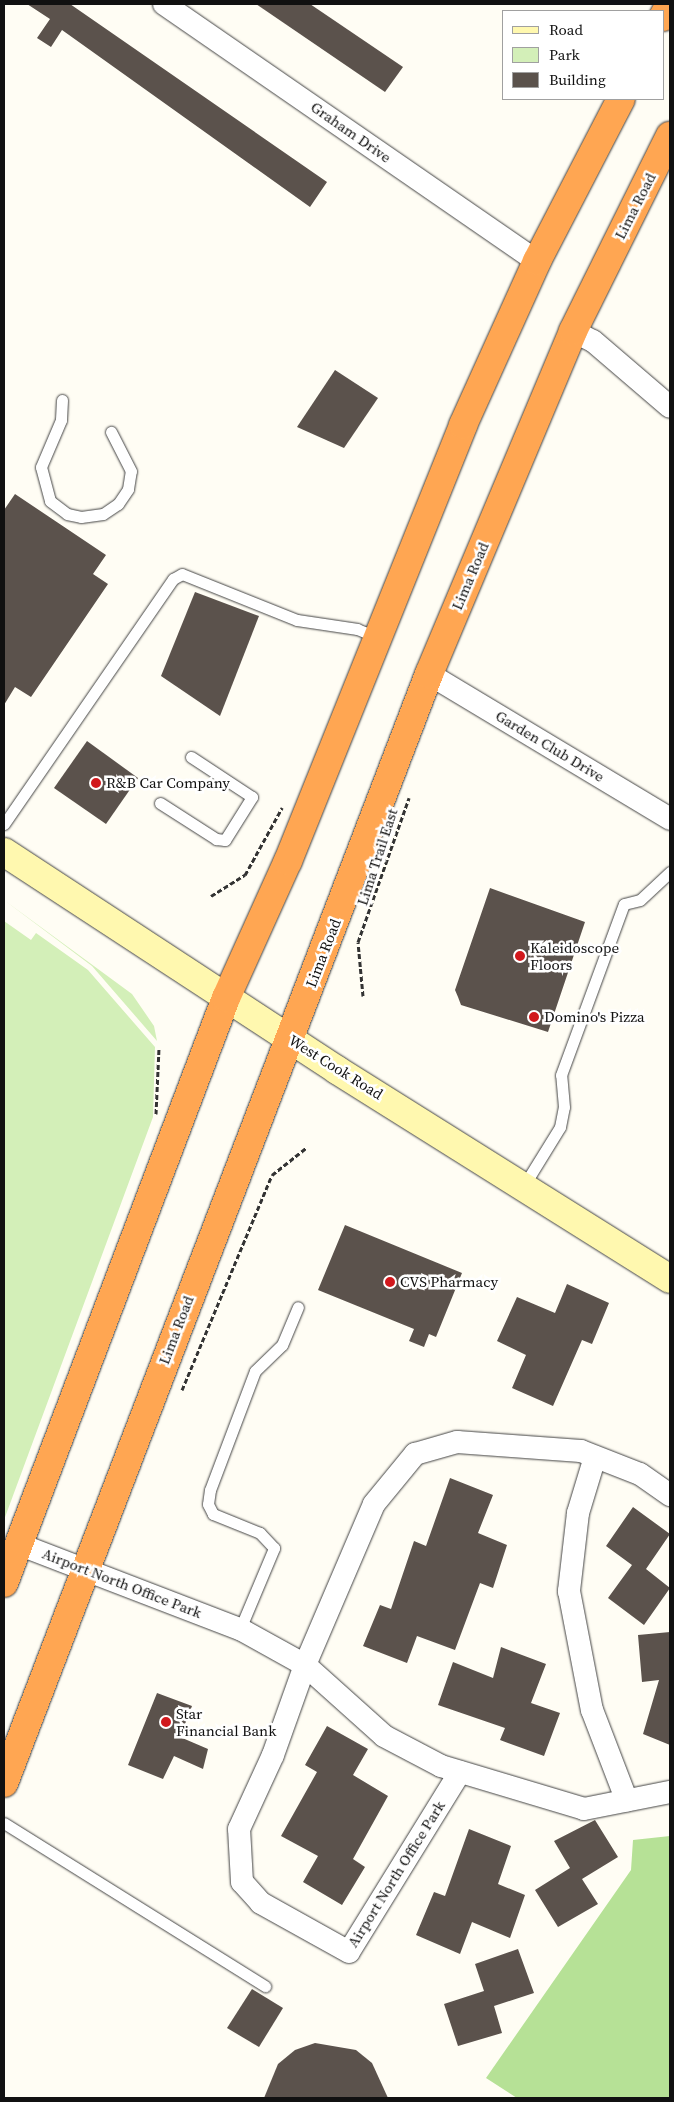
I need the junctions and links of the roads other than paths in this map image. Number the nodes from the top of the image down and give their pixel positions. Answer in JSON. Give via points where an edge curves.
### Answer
{"nodes":[{"id":1,"x":164,"y":4,"type":"edge"},
{"id":2,"x":670,"y":4,"type":"edge"},
{"id":3,"x":664,"y":15,"type":"edge"},
{"id":4,"x":620,"y":100,"type":"edge"},
{"id":5,"x":670,"y":136,"type":"edge"},
{"id":6,"x":537,"y":261,"type":"junction"},
{"id":7,"x":573,"y":331,"type":"junction"},
{"id":8,"x":62,"y":400,"type":"dead end"},
{"id":9,"x":670,"y":407,"type":"edge"},
{"id":10,"x":111,"y":432,"type":"dead end"},
{"id":11,"x":379,"y":638,"type":"junction"},
{"id":12,"x":429,"y":674,"type":"junction"},
{"id":13,"x":191,"y":757,"type":"dead end"},
{"id":14,"x":160,"y":803,"type":"dead end"},
{"id":15,"x":670,"y":819,"type":"edge"},
{"id":16,"x":4,"y":824,"type":"edge"},
{"id":17,"x":4,"y":852,"type":"edge"},
{"id":18,"x":670,"y":872,"type":"edge"},
{"id":19,"x":226,"y":998,"type":"junction"},
{"id":20,"x":291,"y":1039,"type":"junction"},
{"id":21,"x":523,"y":1187,"type":"junction"},
{"id":22,"x":670,"y":1279,"type":"edge"},
{"id":23,"x":298,"y":1307,"type":"dead end"},
{"id":24,"x":596,"y":1457,"type":"junction"},
{"id":25,"x":670,"y":1495,"type":"edge"},
{"id":26,"x":18,"y":1544,"type":"junction"},
{"id":27,"x":84,"y":1568,"type":"junction"},
{"id":28,"x":4,"y":1583,"type":"edge"},
{"id":29,"x":240,"y":1629,"type":"junction"},
{"id":30,"x":305,"y":1664,"type":"junction"},
{"id":31,"x":460,"y":1772,"type":"junction"},
{"id":32,"x":4,"y":1782,"type":"edge"},
{"id":33,"x":670,"y":1792,"type":"edge"},
{"id":34,"x":627,"y":1802,"type":"junction"},
{"id":35,"x":4,"y":1823,"type":"edge"},
{"id":36,"x":265,"y":1986,"type":"dead end"}],
"edges":[{"from":1,"to":6,"type":"street","name":"Graham Drive"},
{"from":2,"to":3,"type":"highway"},
{"from":4,"to":6,"type":"highway"},
{"from":5,"to":7,"type":"highway","name":"Lima Road"},
{"from":6,"to":11,"type":"highway","via":[[463,426]]},
{"from":7,"to":9,"type":"street","via":[[593,341]]},
{"from":7,"to":12,"type":"highway","name":"Lima Road"},
{"from":8,"to":10,"type":"lane","via":[[61,420],[41,467],[50,501],[67,514],[81,517],[103,514],[118,504],[128,489],[131,471]]},
{"from":11,"to":16,"type":"lane","via":[[357,629],[297,620],[182,574],[173,579]]},
{"from":11,"to":19,"type":"highway","via":[[288,861]]},
{"from":12,"to":15,"type":"street","name":"Garden Club Drive"},
{"from":12,"to":20,"type":"highway","name":"Lima Road"},
{"from":13,"to":14,"type":"lane","via":[[252,796],[225,840],[216,840]]},
{"from":17,"to":19,"type":"main road","name":"West Cook Road"},
{"from":18,"to":21,"type":"lane","via":[[640,900],[624,904],[561,1074],[564,1107],[560,1127]]},
{"from":19,"to":20,"type":"main road","name":"West Cook Road"},
{"from":19,"to":26,"type":"highway"},
{"from":20,"to":21,"type":"main road","name":"West Cook Road"},
{"from":20,"to":27,"type":"highway","name":"Lima Road"},
{"from":21,"to":22,"type":"main road","name":"West Cook Road"},
{"from":23,"to":29,"type":"lane","via":[[282,1345],[255,1371],[209,1497],[213,1514],[260,1533],[274,1548]]},
{"from":24,"to":25,"type":"street","name":"Airport North Office Park","via":[[640,1474]]},
{"from":24,"to":30,"type":"street","name":"Airport North Office Park","via":[[539,1447],[457,1442],[415,1454],[374,1504]]},
{"from":24,"to":34,"type":"street","via":[[578,1513],[569,1591],[592,1710]]},
{"from":26,"to":27,"type":"street","name":"Airport North Office Park"},
{"from":26,"to":28,"type":"highway"},
{"from":27,"to":29,"type":"street","name":"Airport North Office Park"},
{"from":27,"to":32,"type":"highway","name":"Lima Road"},
{"from":29,"to":30,"type":"street","name":"Airport North Office Park"},
{"from":30,"to":31,"type":"street","name":"Airport North Office Park","via":[[384,1736]]},
{"from":30,"to":31,"type":"street","name":"Airport North Office Park","via":[[273,1755],[239,1829],[242,1882],[261,1903],[349,1952]]},
{"from":31,"to":34,"type":"street","name":"Airport North Office Park","via":[[584,1809]]},
{"from":33,"to":34,"type":"street","name":"Airport North Office Park"},
{"from":35,"to":36,"type":"lane"}]}
